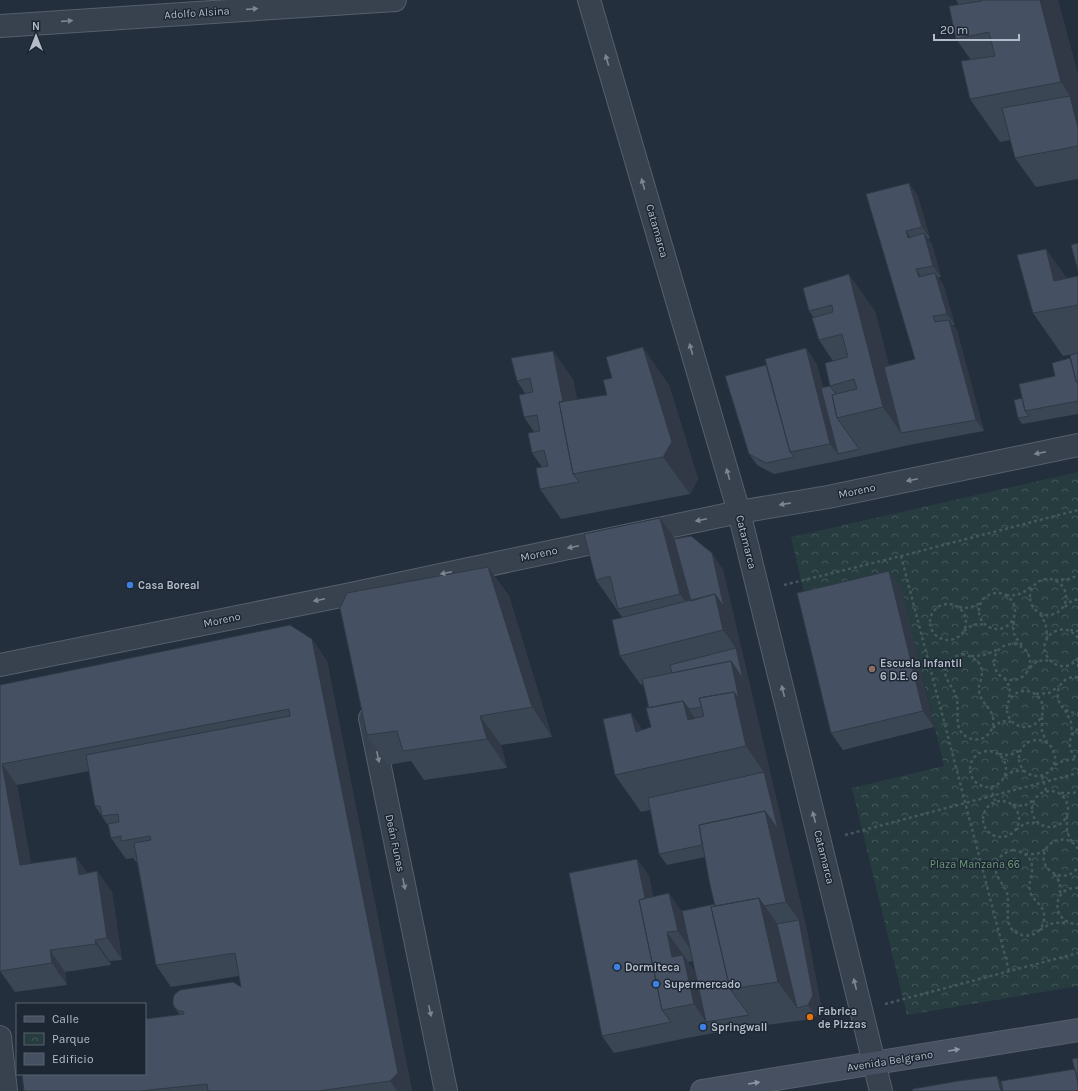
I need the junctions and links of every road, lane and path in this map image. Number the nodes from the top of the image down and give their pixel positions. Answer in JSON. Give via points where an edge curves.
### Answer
{"nodes":[{"id":1,"x":395,"y":0,"type":"edge"},
{"id":2,"x":589,"y":0,"type":"edge"},
{"id":3,"x":0,"y":26,"type":"edge"},
{"id":4,"x":1078,"y":445,"type":"edge"},
{"id":5,"x":1078,"y":510,"type":"edge"},
{"id":6,"x":739,"y":512,"type":"junction"},
{"id":7,"x":901,"y":556,"type":"junction"},
{"id":8,"x":1078,"y":575,"type":"edge"},
{"id":9,"x":1053,"y":580,"type":"junction"},
{"id":10,"x":1035,"y":584,"type":"junction"},
{"id":11,"x":758,"y":592,"type":"junction"},
{"id":12,"x":346,"y":595,"type":"junction"},
{"id":13,"x":1005,"y":595,"type":"junction"},
{"id":14,"x":1078,"y":599,"type":"edge"},
{"id":15,"x":981,"y":602,"type":"junction"},
{"id":16,"x":958,"y":607,"type":"junction"},
{"id":17,"x":1061,"y":610,"type":"junction"},
{"id":18,"x":1040,"y":614,"type":"junction"},
{"id":19,"x":350,"y":616,"type":"edge"},
{"id":20,"x":1014,"y":619,"type":"junction"},
{"id":21,"x":987,"y":626,"type":"junction"},
{"id":22,"x":1068,"y":630,"type":"junction"},
{"id":23,"x":1078,"y":632,"type":"edge"},
{"id":24,"x":961,"y":635,"type":"junction"},
{"id":25,"x":1078,"y":638,"type":"edge"},
{"id":26,"x":1047,"y":639,"type":"junction"},
{"id":27,"x":1023,"y":646,"type":"junction"},
{"id":28,"x":1000,"y":648,"type":"junction"},
{"id":29,"x":969,"y":655,"type":"junction"},
{"id":30,"x":1078,"y":658,"type":"edge"},
{"id":31,"x":1050,"y":661,"type":"junction"},
{"id":32,"x":1078,"y":664,"type":"edge"},
{"id":33,"x":0,"y":665,"type":"edge"},
{"id":34,"x":1078,"y":667,"type":"edge"},
{"id":35,"x":1029,"y":669,"type":"junction"},
{"id":36,"x":1078,"y":677,"type":"edge"},
{"id":37,"x":1004,"y":678,"type":"junction"},
{"id":38,"x":1059,"y":686,"type":"junction"},
{"id":39,"x":1036,"y":694,"type":"junction"},
{"id":40,"x":366,"y":698,"type":"edge"},
{"id":41,"x":1009,"y":700,"type":"junction"},
{"id":42,"x":1065,"y":710,"type":"junction"},
{"id":43,"x":1078,"y":713,"type":"edge"},
{"id":44,"x":1042,"y":716,"type":"junction"},
{"id":45,"x":1012,"y":722,"type":"junction"},
{"id":46,"x":992,"y":728,"type":"junction"},
{"id":47,"x":1078,"y":729,"type":"edge"},
{"id":48,"x":1072,"y":736,"type":"junction"},
{"id":49,"x":1048,"y":744,"type":"junction"},
{"id":50,"x":1021,"y":749,"type":"junction"},
{"id":51,"x":998,"y":754,"type":"junction"},
{"id":52,"x":1078,"y":759,"type":"edge"},
{"id":53,"x":1054,"y":765,"type":"junction"},
{"id":54,"x":1024,"y":771,"type":"junction"},
{"id":55,"x":1078,"y":773,"type":"edge"},
{"id":56,"x":1004,"y":776,"type":"junction"},
{"id":57,"x":1042,"y":776,"type":"junction"},
{"id":58,"x":1044,"y":782,"type":"junction"},
{"id":59,"x":991,"y":787,"type":"junction"},
{"id":60,"x":1078,"y":790,"type":"edge"},
{"id":61,"x":1046,"y":791,"type":"junction"},
{"id":62,"x":1061,"y":794,"type":"junction"},
{"id":63,"x":993,"y":796,"type":"junction"},
{"id":64,"x":1034,"y":800,"type":"junction"},
{"id":65,"x":995,"y":802,"type":"junction"},
{"id":66,"x":966,"y":803,"type":"junction"},
{"id":67,"x":1013,"y":805,"type":"junction"},
{"id":68,"x":1067,"y":816,"type":"junction"},
{"id":69,"x":1042,"y":825,"type":"junction"},
{"id":70,"x":1014,"y":831,"type":"junction"},
{"id":71,"x":820,"y":842,"type":"junction"},
{"id":72,"x":1073,"y":842,"type":"junction"},
{"id":73,"x":1078,"y":848,"type":"edge"},
{"id":74,"x":1046,"y":849,"type":"junction"},
{"id":75,"x":1025,"y":854,"type":"junction"},
{"id":76,"x":1078,"y":867,"type":"edge"},
{"id":77,"x":1054,"y":874,"type":"junction"},
{"id":78,"x":1078,"y":888,"type":"edge"},
{"id":79,"x":1059,"y":897,"type":"junction"},
{"id":80,"x":1073,"y":924,"type":"junction"},
{"id":81,"x":1078,"y":924,"type":"edge"},
{"id":82,"x":1035,"y":933,"type":"junction"},
{"id":83,"x":1078,"y":953,"type":"edge"},
{"id":84,"x":1009,"y":971,"type":"junction"},
{"id":85,"x":861,"y":1010,"type":"junction"},
{"id":86,"x":1078,"y":1030,"type":"edge"},
{"id":87,"x":0,"y":1037,"type":"edge"},
{"id":88,"x":874,"y":1063,"type":"junction"},
{"id":89,"x":6,"y":1091,"type":"edge"},
{"id":90,"x":446,"y":1091,"type":"edge"},
{"id":91,"x":702,"y":1091,"type":"edge"},
{"id":92,"x":881,"y":1091,"type":"edge"}],
"edges":[{"from":3,"to":1,"type":"street","name":"Adolfo Alsina","one_way":true},
{"from":6,"to":2,"type":"street","name":"Catamarca","one_way":true},
{"from":4,"to":6,"type":"street","name":"Moreno","one_way":true,"via":[[828,497]]},
{"from":5,"to":7,"type":"path"},
{"from":6,"to":11,"type":"street","name":"Catamarca"},
{"from":6,"to":12,"type":"street","name":"Moreno","one_way":true},
{"from":7,"to":11,"type":"path"},
{"from":7,"to":66,"type":"path"},
{"from":8,"to":9,"type":"path","via":[[1070,580]]},
{"from":9,"to":10,"type":"path","via":[[1041,580]]},
{"from":9,"to":17,"type":"path","via":[[1063,587],[1065,593],[1065,604]]},
{"from":10,"to":13,"type":"path","via":[[1020,595]]},
{"from":10,"to":18,"type":"path","via":[[1029,600],[1035,611]]},
{"from":71,"to":11,"type":"street","name":"Catamarca","one_way":true},
{"from":12,"to":19,"type":"street"},
{"from":12,"to":33,"type":"street","name":"Moreno","one_way":true},
{"from":13,"to":15,"type":"path","via":[[996,593]]},
{"from":13,"to":20,"type":"path","via":[[1015,606]]},
{"from":14,"to":17,"type":"path"},
{"from":15,"to":16,"type":"path","via":[[967,609]]},
{"from":15,"to":21,"type":"path","via":[[979,614]]},
{"from":16,"to":24,"type":"path","via":[[966,617],[965,629]]},
{"from":16,"to":24,"type":"path","via":[[941,605],[932,613],[929,625],[939,639],[951,640]]},
{"from":17,"to":18,"type":"path","via":[[1051,615]]},
{"from":18,"to":26,"type":"path","via":[[1047,625]]},
{"from":20,"to":21,"type":"path","via":[[1006,628],[995,629]]},
{"from":20,"to":27,"type":"path","via":[[1015,638]]},
{"from":21,"to":24,"type":"path","via":[[973,624]]},
{"from":22,"to":23,"type":"path"},
{"from":22,"to":25,"type":"path"},
{"from":22,"to":26,"type":"path","via":[[1056,631]]},
{"from":26,"to":31,"type":"path","via":[[1045,650]]},
{"from":27,"to":28,"type":"path","via":[[1011,643]]},
{"from":27,"to":35,"type":"path","via":[[1030,657]]},
{"from":28,"to":29,"type":"path","via":[[985,655]]},
{"from":28,"to":37,"type":"path","via":[[996,652],[994,664],[999,675]]},
{"from":29,"to":46,"type":"path","via":[[979,662],[982,668],[979,691],[993,716]]},
{"from":29,"to":46,"type":"path","via":[[962,654],[951,659],[945,675],[958,703],[957,724],[962,734],[972,739],[984,737]]},
{"from":30,"to":31,"type":"path","via":[[1066,666]]},
{"from":31,"to":35,"type":"path","via":[[1034,662]]},
{"from":32,"to":34,"type":"path"},
{"from":35,"to":37,"type":"path","via":[[1021,678]]},
{"from":36,"to":38,"type":"path","via":[[1068,678]]},
{"from":37,"to":41,"type":"path","via":[[1010,686]]},
{"from":38,"to":39,"type":"path","via":[[1049,693]]},
{"from":38,"to":42,"type":"path","via":[[1057,698]]},
{"from":39,"to":41,"type":"path","via":[[1018,692]]},
{"from":39,"to":44,"type":"path","via":[[1043,704]]},
{"from":40,"to":90,"type":"street","name":"Deán Funes","one_way":true},
{"from":41,"to":45,"type":"path","via":[[1007,712]]},
{"from":42,"to":43,"type":"path"},
{"from":42,"to":48,"type":"path","via":[[1071,722]]},
{"from":44,"to":45,"type":"path","via":[[1034,725],[1028,727],[1022,728]]},
{"from":44,"to":49,"type":"path","via":[[1042,732]]},
{"from":45,"to":46,"type":"path","via":[[1005,720]]},
{"from":47,"to":48,"type":"path"},
{"from":48,"to":52,"type":"path","via":[[1071,752]]},
{"from":49,"to":50,"type":"path","via":[[1030,741]]},
{"from":49,"to":53,"type":"path","via":[[1055,753]]},
{"from":50,"to":51,"type":"path","via":[[1011,755]]},
{"from":50,"to":54,"type":"path","via":[[1019,760]]},
{"from":51,"to":56,"type":"path","via":[[1005,764]]},
{"from":51,"to":59,"type":"path","via":[[981,752],[969,766],[974,782],[980,786]]},
{"from":52,"to":53,"type":"path","via":[[1065,760]]},
{"from":53,"to":57,"type":"path","via":[[1051,771]]},
{"from":54,"to":56,"type":"path","via":[[1014,771]]},
{"from":54,"to":57,"type":"path","via":[[1029,775]]},
{"from":55,"to":58,"type":"path"},
{"from":56,"to":59,"type":"path","via":[[997,786]]},
{"from":57,"to":58,"type":"path"},
{"from":58,"to":61,"type":"path"},
{"from":58,"to":63,"type":"path"},
{"from":59,"to":63,"type":"path"},
{"from":60,"to":62,"type":"path"},
{"from":61,"to":62,"type":"path"},
{"from":61,"to":64,"type":"path"},
{"from":62,"to":68,"type":"path","via":[[1068,803]]},
{"from":63,"to":65,"type":"path"},
{"from":63,"to":66,"type":"path"},
{"from":64,"to":67,"type":"path","via":[[1021,807]]},
{"from":64,"to":69,"type":"path","via":[[1033,817]]},
{"from":65,"to":67,"type":"path","via":[[1006,801]]},
{"from":65,"to":70,"type":"path","via":[[988,805],[985,810],[982,821],[984,827],[998,837],[1010,835]]},
{"from":66,"to":71,"type":"path"},
{"from":66,"to":84,"type":"path"},
{"from":67,"to":70,"type":"path","via":[[1019,820]]},
{"from":68,"to":69,"type":"path","via":[[1059,825]]},
{"from":68,"to":72,"type":"path","via":[[1067,832]]},
{"from":69,"to":70,"type":"path","via":[[1027,823]]},
{"from":85,"to":71,"type":"street","name":"Catamarca","one_way":true},
{"from":72,"to":73,"type":"path"},
{"from":72,"to":74,"type":"path","via":[[1061,839]]},
{"from":74,"to":75,"type":"path","via":[[1037,854]]},
{"from":74,"to":77,"type":"path","via":[[1044,860],[1049,871]]},
{"from":75,"to":82,"type":"path","via":[[1032,864],[1029,881],[1031,894],[1044,912],[1043,924]]},
{"from":75,"to":82,"type":"path","via":[[1013,850],[1007,852],[998,860],[996,871],[1007,892],[1009,925],[1018,934]]},
{"from":76,"to":77,"type":"path","via":[[1066,876]]},
{"from":77,"to":79,"type":"path","via":[[1060,884]]},
{"from":78,"to":79,"type":"path","via":[[1063,892]]},
{"from":79,"to":80,"type":"path","via":[[1059,915]]},
{"from":80,"to":81,"type":"path"},
{"from":80,"to":82,"type":"path","via":[[1053,923]]},
{"from":83,"to":84,"type":"path"},
{"from":84,"to":85,"type":"path"},
{"from":85,"to":88,"type":"street","name":"Catamarca"},
{"from":88,"to":86,"type":"main road","name":"Avenida Belgrano","one_way":true},
{"from":87,"to":89,"type":"street"},
{"from":91,"to":88,"type":"main road","name":"Avenida Belgrano","one_way":true},
{"from":88,"to":92,"type":"street","name":"Catamarca"}]}
